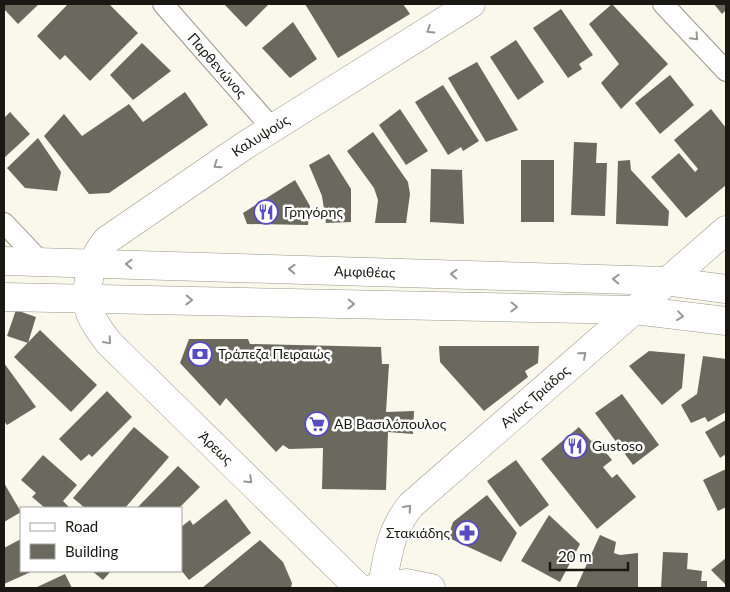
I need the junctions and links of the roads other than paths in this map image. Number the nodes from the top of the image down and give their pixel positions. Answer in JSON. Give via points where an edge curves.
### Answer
{"nodes":[{"id":1,"x":163,"y":4,"type":"edge"},
{"id":2,"x":471,"y":4,"type":"edge"},
{"id":3,"x":663,"y":4,"type":"edge"},
{"id":4,"x":726,"y":71,"type":"edge"},
{"id":5,"x":272,"y":128,"type":"junction"},
{"id":6,"x":4,"y":223,"type":"edge"},
{"id":7,"x":726,"y":230,"type":"edge"},
{"id":8,"x":4,"y":261,"type":"edge"},
{"id":9,"x":41,"y":262,"type":"junction"},
{"id":10,"x":93,"y":263,"type":"junction"},
{"id":11,"x":665,"y":281,"type":"junction"},
{"id":12,"x":726,"y":289,"type":"edge"},
{"id":13,"x":4,"y":297,"type":"edge"},
{"id":14,"x":87,"y":298,"type":"junction"},
{"id":15,"x":634,"y":310,"type":"junction"},
{"id":16,"x":726,"y":321,"type":"edge"},
{"id":17,"x":372,"y":588,"type":"edge"},
{"id":18,"x":431,"y":588,"type":"edge"}],
"edges":[{"from":1,"to":5,"type":"street","name":"Παρθενώνος"},
{"from":2,"to":5,"type":"street","name":"Καλυψούς","one_way":true},
{"from":3,"to":4,"type":"street","one_way":true},
{"from":5,"to":10,"type":"street","name":"Καλυψούς","one_way":true,"via":[[107,240],[97,251]]},
{"from":6,"to":9,"type":"street"},
{"from":7,"to":11,"type":"street","name":"Αγίας Τριάδος"},
{"from":8,"to":9,"type":"street","name":"Αμφιθέας"},
{"from":9,"to":10,"type":"street","name":"Αμφιθέας"},
{"from":11,"to":10,"type":"street","name":"Αμφιθέας","one_way":true},
{"from":10,"to":14,"type":"street","name":"Καλυψούς"},
{"from":11,"to":12,"type":"street","name":"Αμφιθέας"},
{"from":11,"to":15,"type":"street","name":"Αγίας Τριάδος"},
{"from":13,"to":14,"type":"street"},
{"from":14,"to":15,"type":"street","one_way":true},
{"from":14,"to":17,"type":"street","name":"Άρεως","one_way":true,"via":[[90,314],[110,343]]},
{"from":15,"to":16,"type":"street","one_way":true},
{"from":17,"to":15,"type":"street","name":"Αγίας Τριάδος","one_way":true,"via":[[395,526],[411,505]]},
{"from":17,"to":18,"type":"street","via":[[406,583]]}]}
